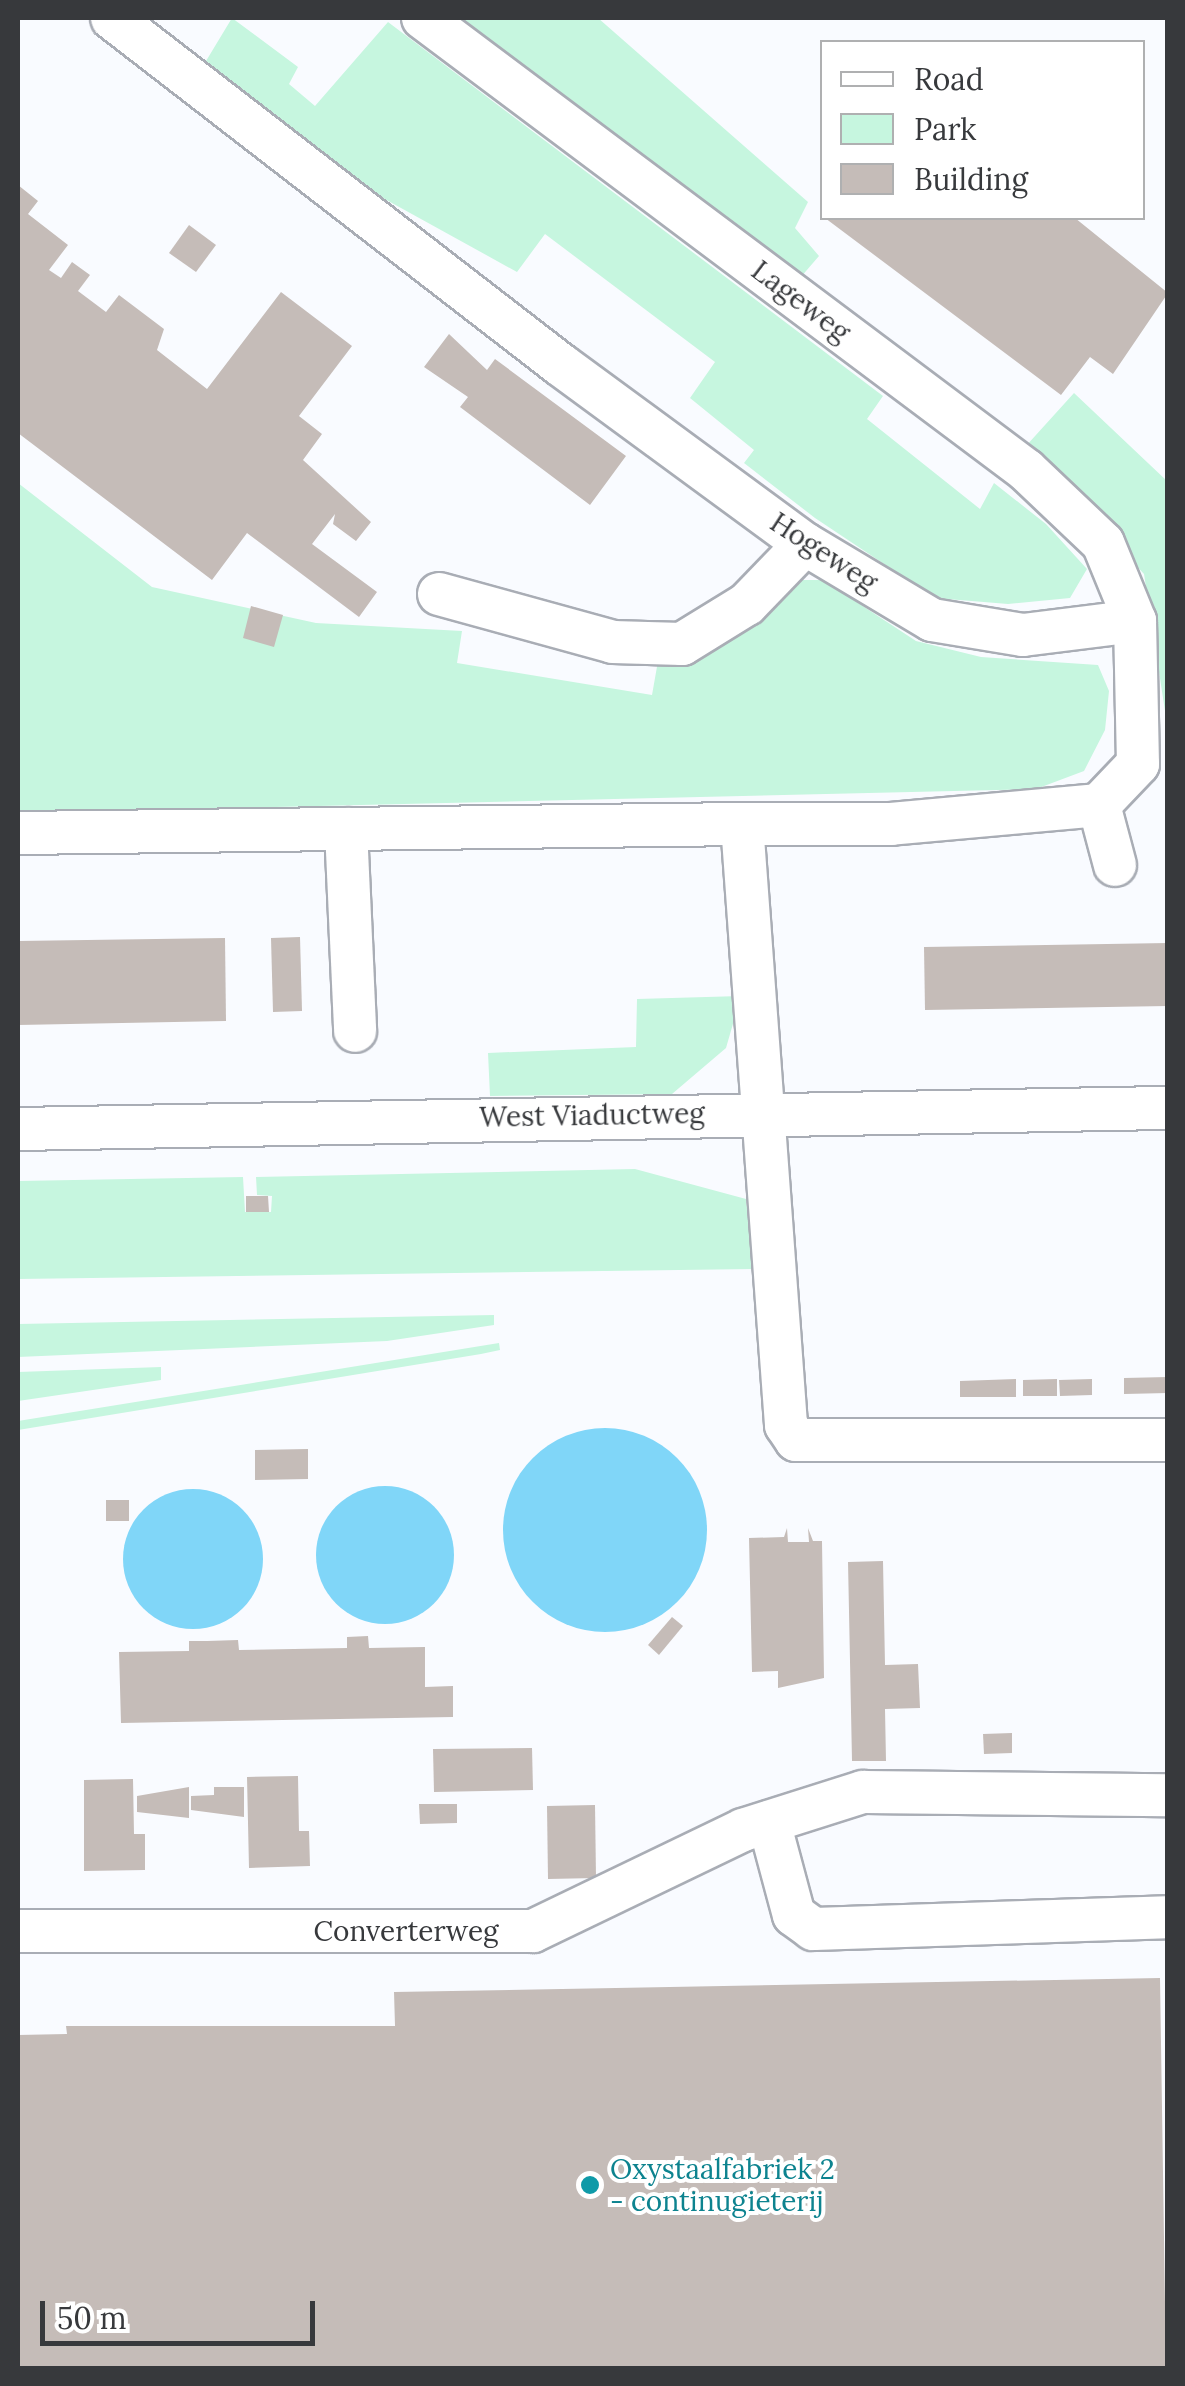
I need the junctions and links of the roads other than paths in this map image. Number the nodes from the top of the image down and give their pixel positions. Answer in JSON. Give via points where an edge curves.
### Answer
{"nodes":[{"id":1,"x":112,"y":18,"type":"edge"},
{"id":2,"x":423,"y":18,"type":"edge"},
{"id":3,"x":805,"y":544,"type":"junction"},
{"id":4,"x":440,"y":594,"type":"dead end"},
{"id":5,"x":1135,"y":620,"type":"junction"},
{"id":6,"x":1099,"y":805,"type":"junction"},
{"id":7,"x":742,"y":824,"type":"junction"},
{"id":8,"x":346,"y":829,"type":"junction"},
{"id":9,"x":18,"y":833,"type":"edge"},
{"id":10,"x":1114,"y":865,"type":"dead end"},
{"id":11,"x":355,"y":1031,"type":"dead end"},
{"id":12,"x":1168,"y":1108,"type":"edge"},
{"id":13,"x":763,"y":1111,"type":"junction"},
{"id":14,"x":18,"y":1129,"type":"edge"},
{"id":15,"x":1168,"y":1440,"type":"edge"},
{"id":16,"x":1168,"y":1795,"type":"edge"},
{"id":17,"x":770,"y":1822,"type":"junction"},
{"id":18,"x":1168,"y":1917,"type":"edge"},
{"id":19,"x":18,"y":1931,"type":"edge"}],
"edges":[{"from":1,"to":3,"type":"lane","name":"Hogeweg"},
{"from":2,"to":5,"type":"lane","name":"Lageweg","via":[[1026,470],[1103,543]]},
{"from":3,"to":4,"type":"lane","via":[[747,604],[682,644],[612,642]]},
{"from":3,"to":5,"type":"lane","name":"Hogeweg","via":[[932,620],[1023,635]]},
{"from":5,"to":6,"type":"lane","via":[[1138,764]]},
{"from":6,"to":7,"type":"lane","via":[[891,824]]},
{"from":6,"to":10,"type":"lane"},
{"from":7,"to":8,"type":"lane"},
{"from":7,"to":13,"type":"lane"},
{"from":8,"to":9,"type":"lane"},
{"from":8,"to":11,"type":"lane"},
{"from":12,"to":13,"type":"lane","name":"West Viaductweg"},
{"from":13,"to":14,"type":"lane","name":"West Viaductweg"},
{"from":13,"to":15,"type":"lane","via":[[786,1425],[796,1440]]},
{"from":16,"to":17,"type":"lane","name":"Converterweg","via":[[863,1792]]},
{"from":17,"to":18,"type":"lane","via":[[794,1915],[814,1929]]},
{"from":17,"to":19,"type":"lane","name":"Converterweg","via":[[533,1932]]}]}
